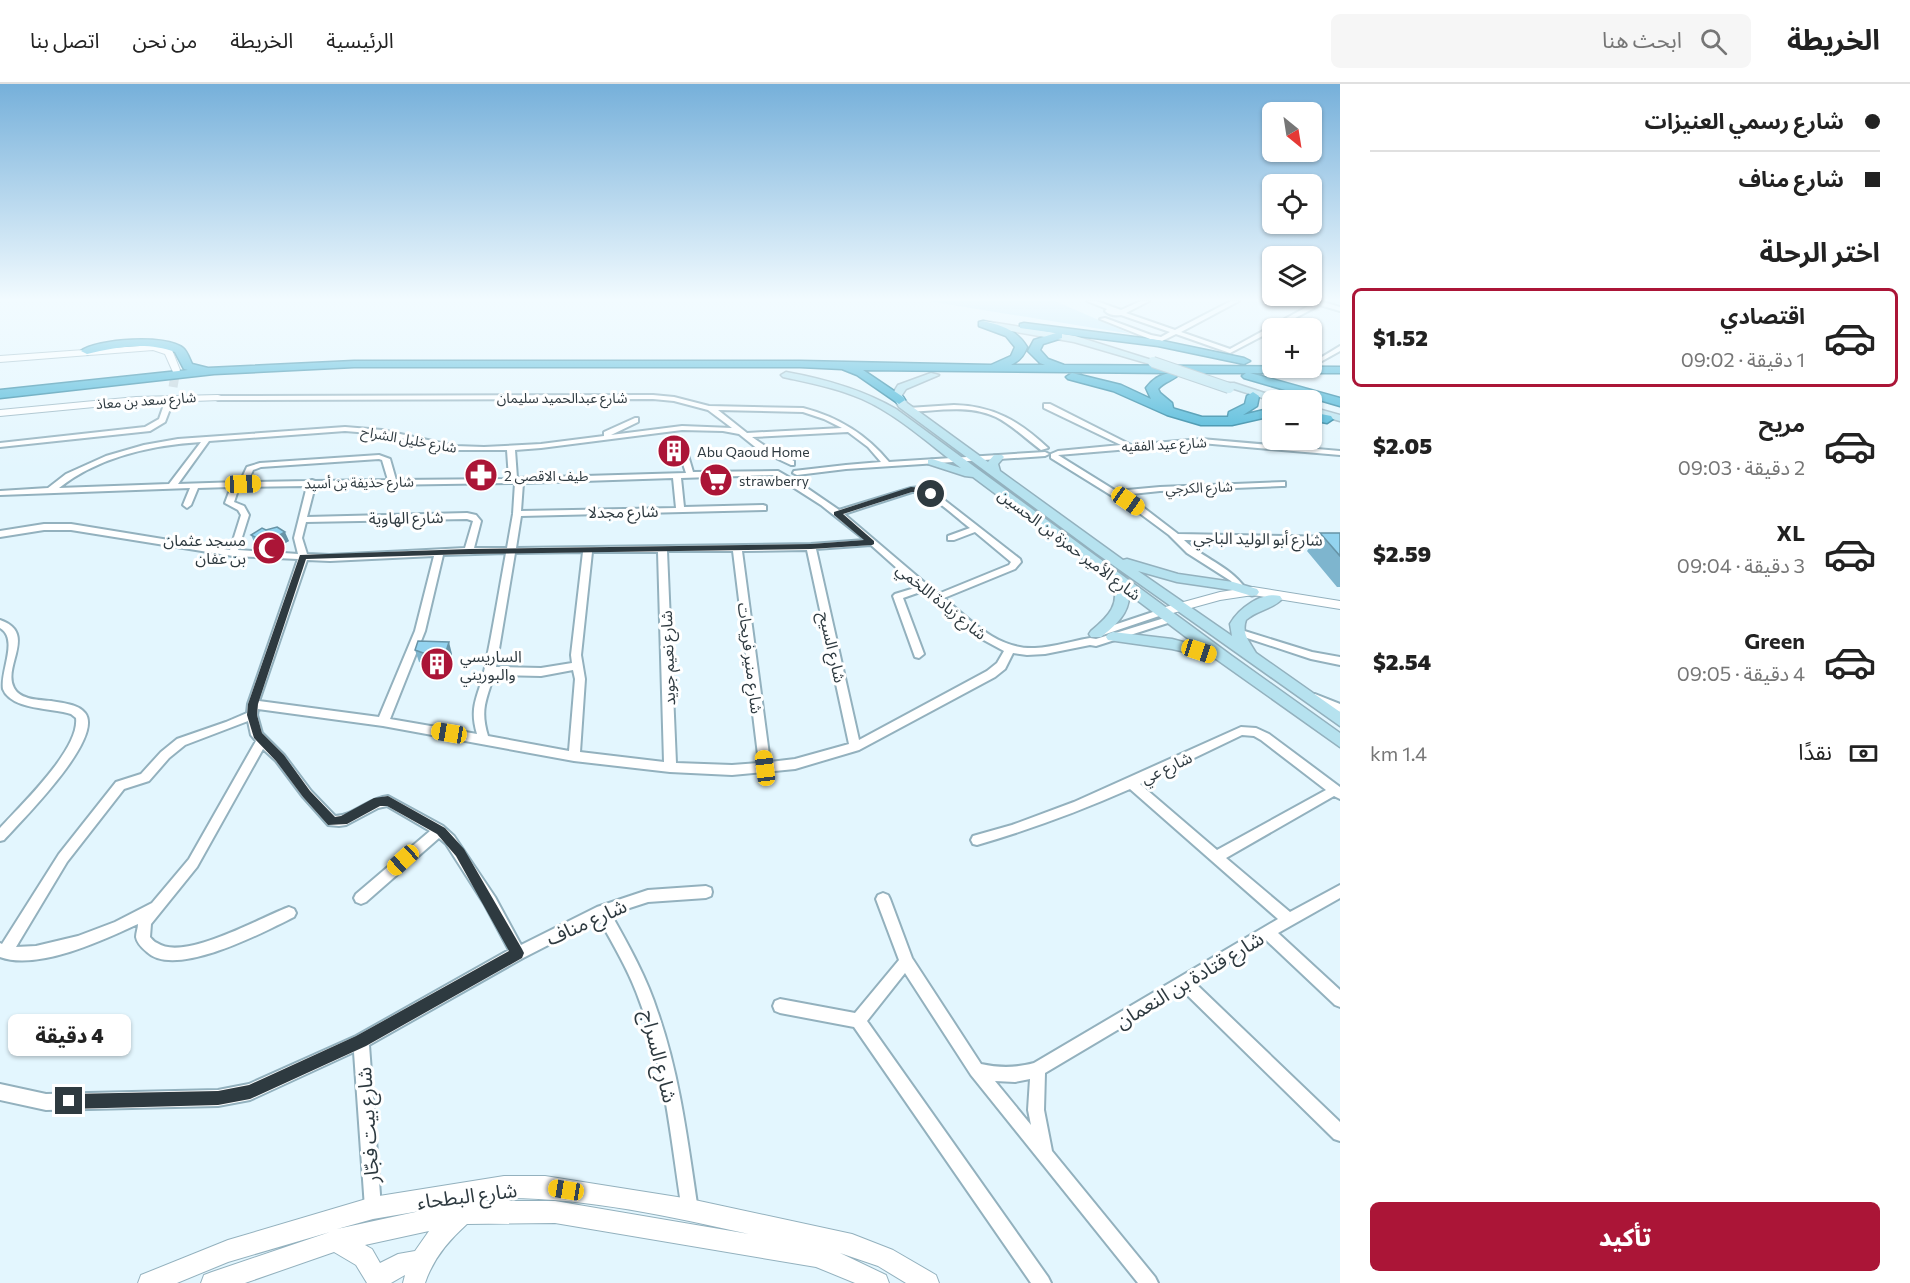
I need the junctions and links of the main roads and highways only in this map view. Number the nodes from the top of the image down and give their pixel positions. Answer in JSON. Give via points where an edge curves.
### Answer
{"nodes":[{"id":1,"x":166,"y":357,"type":"edge"},
{"id":2,"x":183,"y":357,"type":"edge"},
{"id":3,"x":1016,"y":357,"type":"edge"},
{"id":4,"x":1039,"y":357,"type":"edge"},
{"id":5,"x":1142,"y":357,"type":"edge"},
{"id":6,"x":1146,"y":357,"type":"edge"},
{"id":7,"x":1195,"y":357,"type":"edge"},
{"id":8,"x":1224,"y":357,"type":"edge"},
{"id":9,"x":1156,"y":361,"type":"junction"},
{"id":10,"x":822,"y":364,"type":"junction"},
{"id":11,"x":1262,"y":365,"type":"edge"},
{"id":12,"x":988,"y":369,"type":"junction"},
{"id":13,"x":1202,"y":369,"type":"junction"},
{"id":14,"x":1262,"y":369,"type":"edge"},
{"id":15,"x":1322,"y":370,"type":"edge"},
{"id":16,"x":1340,"y":370,"type":"edge"},
{"id":17,"x":214,"y":371,"type":"junction"},
{"id":18,"x":1067,"y":372,"type":"junction"},
{"id":19,"x":786,"y":375,"type":"junction"},
{"id":20,"x":864,"y":375,"type":"junction"},
{"id":21,"x":934,"y":375,"type":"junction"},
{"id":22,"x":1171,"y":376,"type":"junction"},
{"id":23,"x":1248,"y":376,"type":"junction"},
{"id":24,"x":1340,"y":376,"type":"edge"},
{"id":25,"x":135,"y":378,"type":"junction"},
{"id":26,"x":1230,"y":386,"type":"junction"},
{"id":27,"x":0,"y":394,"type":"edge"},
{"id":28,"x":860,"y":394,"type":"junction"},
{"id":29,"x":1262,"y":395,"type":"edge"},
{"id":30,"x":1253,"y":396,"type":"junction"},
{"id":31,"x":1262,"y":399,"type":"edge"},
{"id":32,"x":899,"y":400,"type":"junction"},
{"id":33,"x":1340,"y":402,"type":"edge"},
{"id":34,"x":0,"y":403,"type":"edge"},
{"id":35,"x":1262,"y":414,"type":"edge"},
{"id":36,"x":934,"y":442,"type":"junction"},
{"id":37,"x":1005,"y":455,"type":"road end"},
{"id":38,"x":964,"y":457,"type":"junction"},
{"id":39,"x":989,"y":476,"type":"junction"},
{"id":40,"x":1100,"y":550,"type":"junction"},
{"id":41,"x":1118,"y":580,"type":"junction"},
{"id":42,"x":1246,"y":590,"type":"road end"},
{"id":43,"x":1275,"y":597,"type":"road end"},
{"id":44,"x":1113,"y":637,"type":"road end"},
{"id":45,"x":1093,"y":638,"type":"road end"},
{"id":46,"x":1227,"y":660,"type":"junction"},
{"id":47,"x":1254,"y":660,"type":"junction"},
{"id":48,"x":1340,"y":720,"type":"edge"},
{"id":49,"x":1340,"y":741,"type":"edge"}],
"edges":[{"from":1,"to":25,"type":"highway","via":[[169,365],[166,369]]},
{"from":2,"to":17,"type":"highway","via":[[190,368]]},
{"from":3,"to":12,"type":"highway"},
{"from":4,"to":18,"type":"highway"},
{"from":5,"to":9,"type":"main road"},
{"from":6,"to":9,"type":"main road"},
{"from":7,"to":13,"type":"highway","via":[[1202,362]]},
{"from":8,"to":11,"type":"highway"},
{"from":9,"to":26,"type":"main road","bridge":true},
{"from":10,"to":12,"type":"highway"},
{"from":10,"to":17,"type":"highway","via":[[377,364]]},
{"from":10,"to":20,"type":"highway"},
{"from":12,"to":18,"type":"highway"},
{"from":13,"to":14,"type":"highway"},
{"from":13,"to":18,"type":"highway"},
{"from":15,"to":16,"type":"highway"},
{"from":17,"to":25,"type":"highway"},
{"from":18,"to":21,"type":"highway"},
{"from":18,"to":22,"type":"highway"},
{"from":18,"to":35,"type":"highway","via":[[1201,421],[1232,421]]},
{"from":19,"to":20,"type":"highway"},
{"from":19,"to":28,"type":"main road","name":"شارع الأمير حمزة بن الحسين"},
{"from":19,"to":34,"type":"highway","via":[[290,375]]},
{"from":20,"to":21,"type":"highway"},
{"from":20,"to":32,"type":"highway"},
{"from":21,"to":32,"type":"main road","via":[[902,387]]},
{"from":22,"to":23,"type":"highway"},
{"from":22,"to":30,"type":"highway","via":[[1156,383],[1152,388],[1154,395],[1186,413],[1213,417],[1236,414],[1251,406]]},
{"from":23,"to":24,"type":"highway"},
{"from":23,"to":33,"type":"highway"},
{"from":25,"to":27,"type":"highway"},
{"from":26,"to":29,"type":"main road"},
{"from":26,"to":30,"type":"main road"},
{"from":28,"to":32,"type":"main road","via":[[876,390]]},
{"from":28,"to":36,"type":"main road","name":"شارع الأمير حمزة بن الحسين","via":[[886,407]]},
{"from":30,"to":31,"type":"main road"},
{"from":32,"to":38,"type":"main road","name":"شارع الأمير حمزة بن الحسين"},
{"from":36,"to":38,"type":"main road","name":"شارع الأمير حمزة بن الحسين"},
{"from":36,"to":39,"type":"main road","via":[[935,451],[929,460]]},
{"from":37,"to":39,"type":"main road","via":[[992,464]]},
{"from":38,"to":39,"type":"main road","name":"شارع الأمير حمزة بن الحسين"},
{"from":39,"to":40,"type":"main road","name":"شارع الأمير حمزة بن الحسين"},
{"from":39,"to":41,"type":"main road","name":"شارع الأمير حمزة بن الحسين"},
{"from":40,"to":42,"type":"main road","via":[[1163,575]]},
{"from":40,"to":47,"type":"main road","name":"شارع الأمير حمزة بن الحسين"},
{"from":41,"to":45,"type":"main road","via":[[1123,591],[1122,607]]},
{"from":41,"to":46,"type":"main road","name":"شارع الأمير حمزة بن الحسين"},
{"from":43,"to":47,"type":"main road","via":[[1245,611],[1239,618],[1238,632]]},
{"from":44,"to":46,"type":"main road","via":[[1172,644]]},
{"from":46,"to":49,"type":"main road","name":"شارع الأمير حمزة بن الحسين"},
{"from":47,"to":48,"type":"main road","name":"شارع الأمير حمزة بن الحسين"}]}
